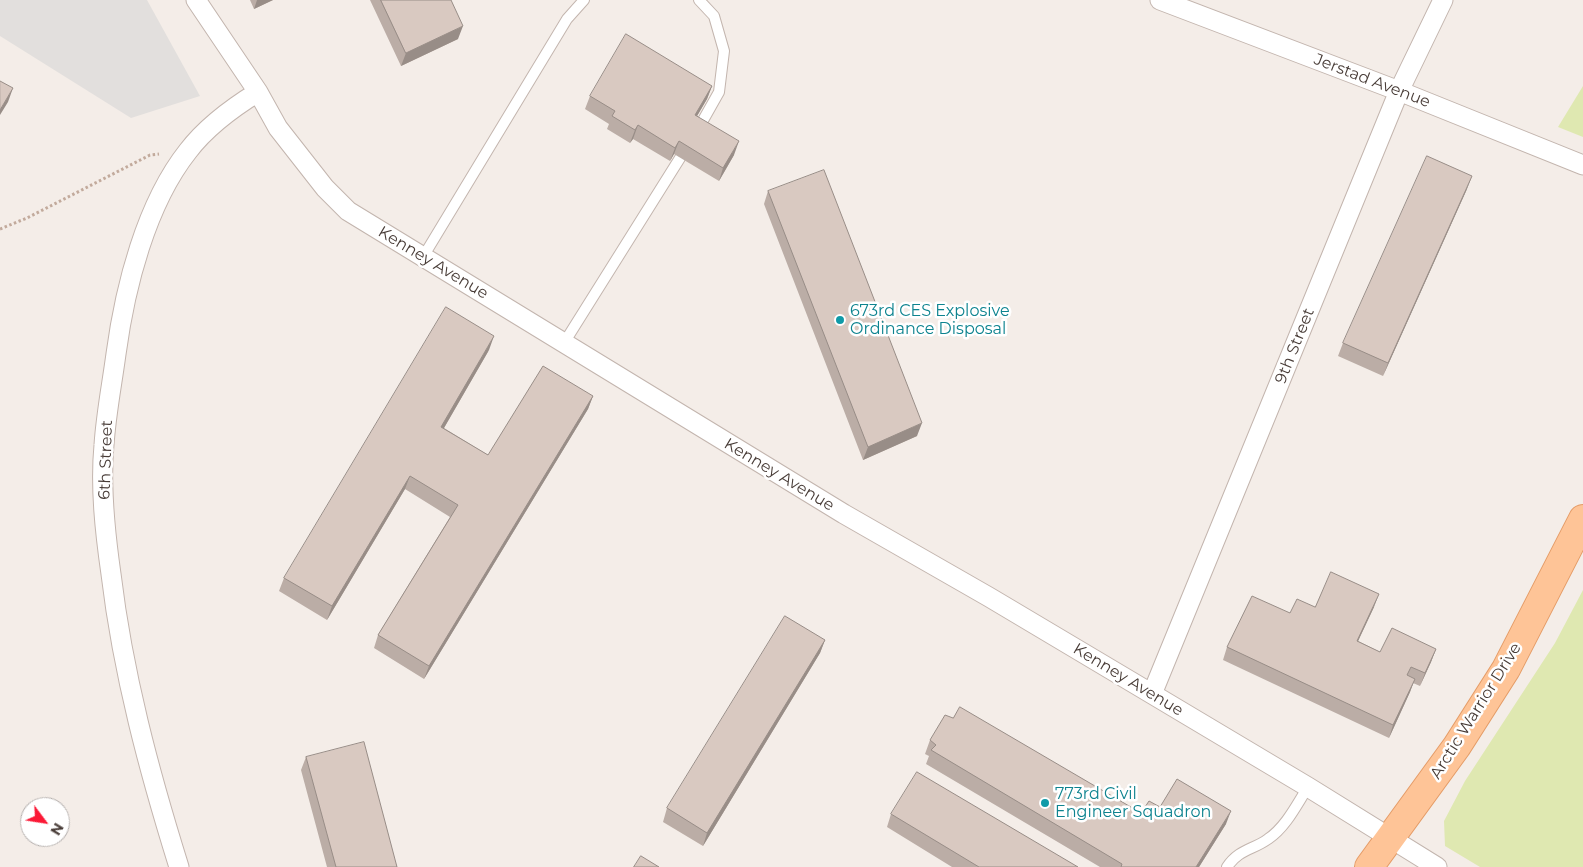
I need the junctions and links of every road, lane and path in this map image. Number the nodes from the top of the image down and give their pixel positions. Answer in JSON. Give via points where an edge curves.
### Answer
{"nodes":[{"id":1,"x":196,"y":0,"type":"edge"},
{"id":2,"x":584,"y":0,"type":"edge"},
{"id":3,"x":699,"y":0,"type":"edge"},
{"id":4,"x":1160,"y":0,"type":"edge"},
{"id":5,"x":1443,"y":0,"type":"edge"},
{"id":6,"x":1399,"y":91,"type":"junction"},
{"id":7,"x":258,"y":92,"type":"junction"},
{"id":8,"x":696,"y":132,"type":"edge"},
{"id":9,"x":188,"y":149,"type":"junction"},
{"id":10,"x":680,"y":158,"type":"edge"},
{"id":11,"x":1583,"y":165,"type":"edge"},
{"id":12,"x":0,"y":229,"type":"edge"},
{"id":13,"x":423,"y":257,"type":"junction"},
{"id":14,"x":564,"y":343,"type":"junction"},
{"id":15,"x":1583,"y":519,"type":"edge"},
{"id":16,"x":1152,"y":694,"type":"junction"},
{"id":17,"x":1308,"y":787,"type":"junction"},
{"id":18,"x":1391,"y":838,"type":"junction"},
{"id":19,"x":178,"y":867,"type":"edge"},
{"id":20,"x":1227,"y":867,"type":"edge"},
{"id":21,"x":1370,"y":867,"type":"edge"},
{"id":22,"x":1436,"y":867,"type":"edge"}],
"edges":[{"from":1,"to":7,"type":"street","name":"Kenney Avenue"},
{"from":2,"to":13,"type":"lane","via":[[567,19]]},
{"from":3,"to":8,"type":"lane","via":[[714,16],[724,51],[719,92]]},
{"from":4,"to":6,"type":"street","name":"Jerstad Avenue"},
{"from":5,"to":6,"type":"street","name":"9th Street"},
{"from":6,"to":11,"type":"street","name":"Jerstad Avenue"},
{"from":6,"to":16,"type":"street","name":"9th Street"},
{"from":7,"to":9,"type":"street","name":"6th Street","via":[[224,114]]},
{"from":7,"to":13,"type":"street","name":"Kenney Avenue","via":[[278,128],[325,188],[348,211]]},
{"from":9,"to":12,"type":"path","via":[[150,155]]},
{"from":9,"to":19,"type":"street","name":"6th Street","via":[[170,176],[153,212],[132,269],[119,330],[104,454],[105,515],[117,622],[140,734]]},
{"from":10,"to":14,"type":"lane"},
{"from":13,"to":14,"type":"street","name":"Kenney Avenue"},
{"from":14,"to":16,"type":"street","name":"Kenney Avenue","via":[[844,514]]},
{"from":15,"to":18,"type":"main road","name":"Arctic Warrior Drive","via":[[1506,669],[1457,746]]},
{"from":16,"to":17,"type":"street","name":"Kenney Avenue"},
{"from":17,"to":18,"type":"street","name":"Kenney Avenue"},
{"from":17,"to":20,"type":"lane","via":[[1285,822],[1268,839],[1232,859]]},
{"from":18,"to":21,"type":"main road","name":"Arctic Warrior Drive"},
{"from":18,"to":22,"type":"street","name":"Kenney Avenue"}]}
